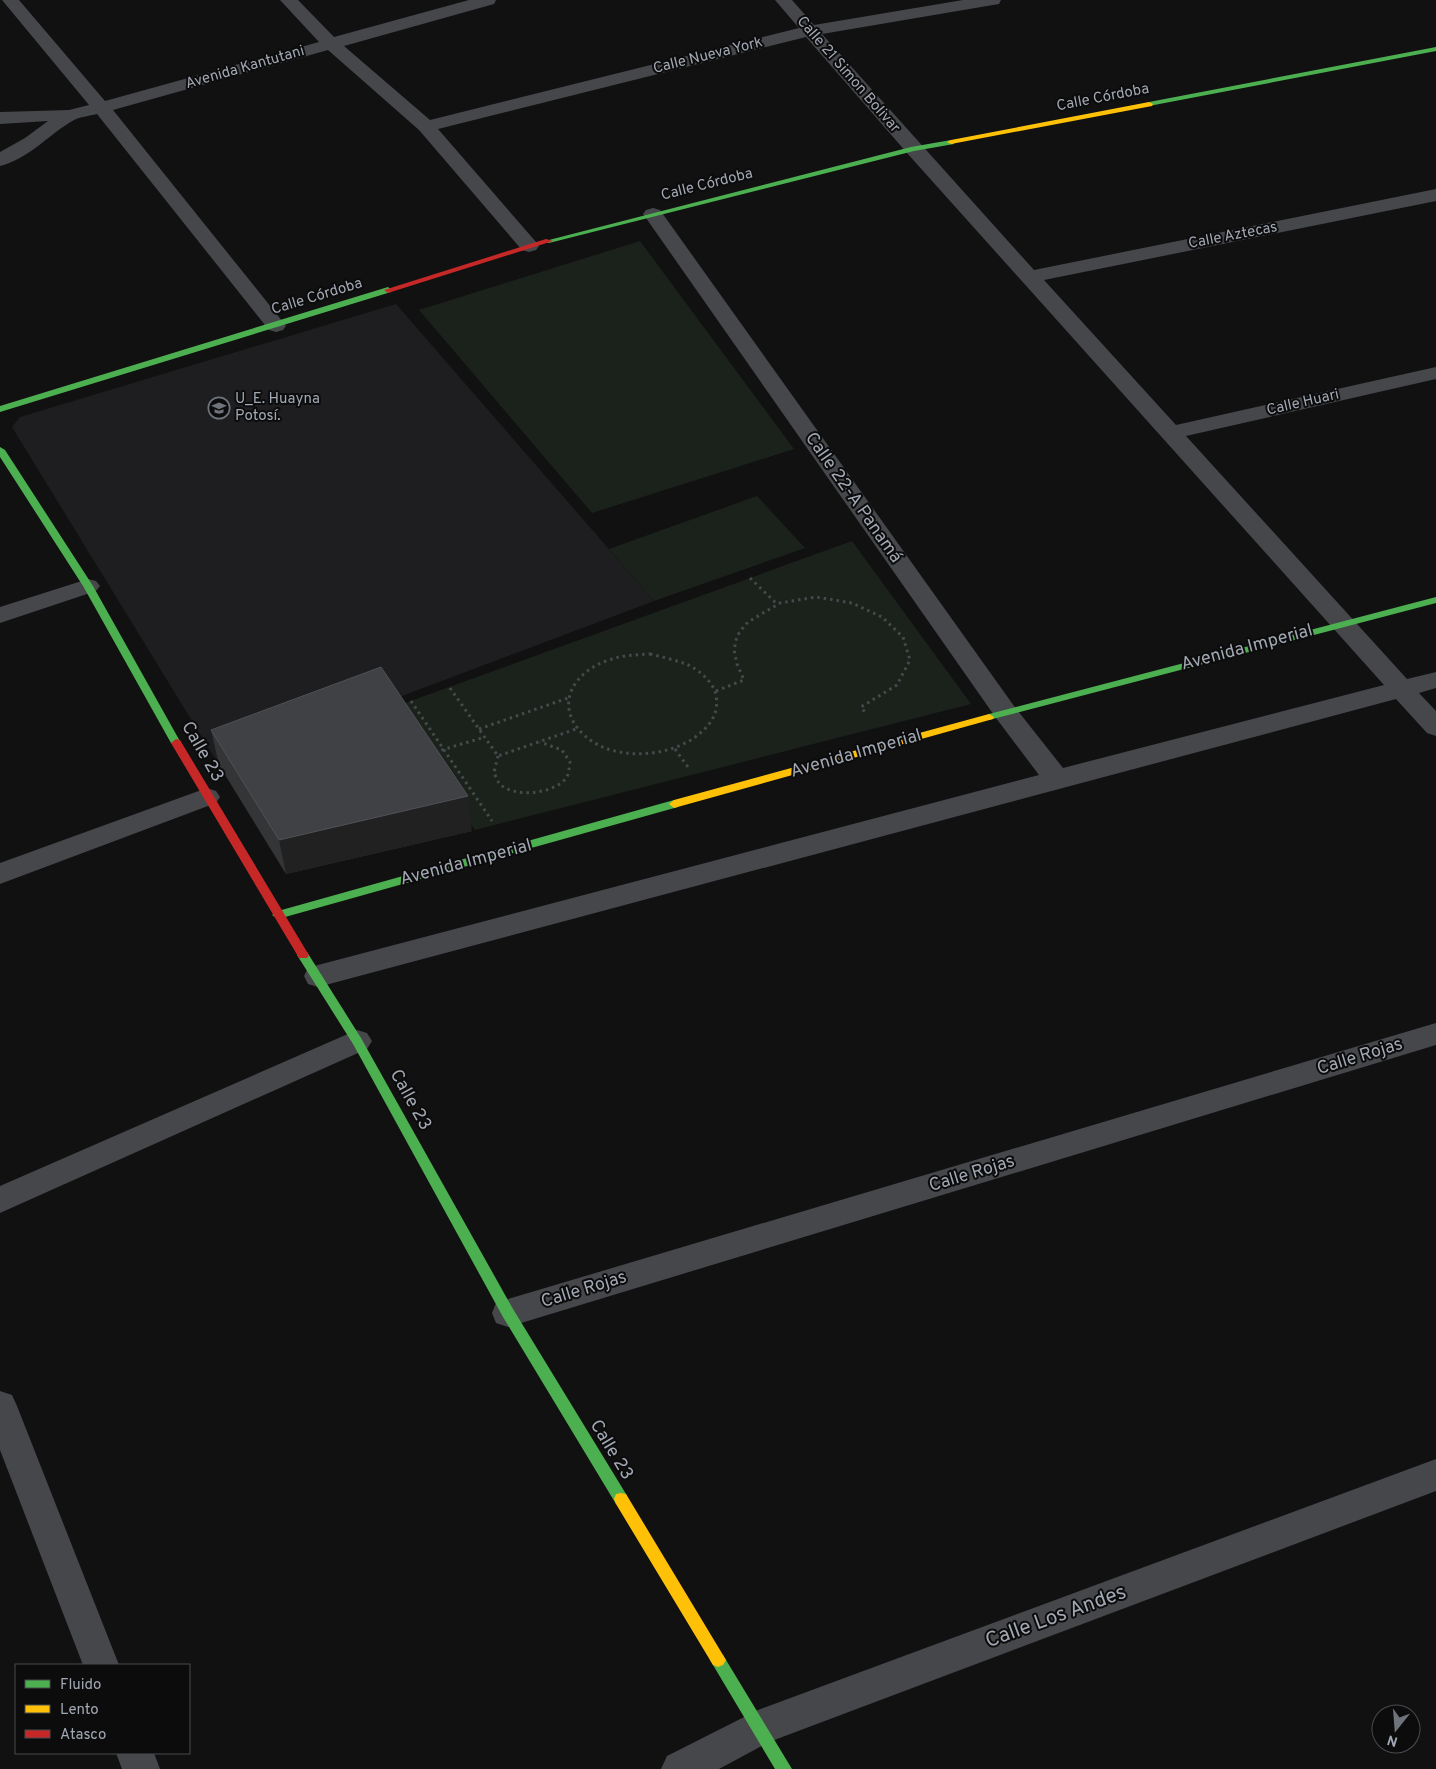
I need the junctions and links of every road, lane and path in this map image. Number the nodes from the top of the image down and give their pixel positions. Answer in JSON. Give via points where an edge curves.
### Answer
{"nodes":[{"id":1,"x":10,"y":0,"type":"edge"},
{"id":2,"x":288,"y":0,"type":"edge"},
{"id":3,"x":488,"y":0,"type":"edge"},
{"id":4,"x":783,"y":0,"type":"edge"},
{"id":5,"x":993,"y":0,"type":"edge"},
{"id":6,"x":809,"y":31,"type":"junction"},
{"id":7,"x":332,"y":44,"type":"junction"},
{"id":8,"x":1436,"y":49,"type":"edge"},
{"id":9,"x":101,"y":108,"type":"junction"},
{"id":10,"x":69,"y":115,"type":"junction"},
{"id":11,"x":0,"y":118,"type":"edge"},
{"id":12,"x":426,"y":126,"type":"junction"},
{"id":13,"x":914,"y":150,"type":"junction"},
{"id":14,"x":0,"y":160,"type":"edge"},
{"id":15,"x":1436,"y":194,"type":"edge"},
{"id":16,"x":653,"y":214,"type":"junction"},
{"id":17,"x":529,"y":246,"type":"junction"},
{"id":18,"x":1029,"y":276,"type":"junction"},
{"id":19,"x":276,"y":326,"type":"junction"},
{"id":20,"x":1436,"y":373,"type":"edge"},
{"id":21,"x":0,"y":409,"type":"edge"},
{"id":22,"x":1170,"y":433,"type":"junction"},
{"id":23,"x":0,"y":450,"type":"edge"},
{"id":24,"x":750,"y":578,"type":"dead end"},
{"id":25,"x":88,"y":586,"type":"junction"},
{"id":26,"x":1436,"y":600,"type":"edge"},
{"id":27,"x":777,"y":604,"type":"junction"},
{"id":28,"x":0,"y":615,"type":"edge"},
{"id":29,"x":1342,"y":623,"type":"junction"},
{"id":30,"x":1436,"y":680,"type":"edge"},
{"id":31,"x":450,"y":688,"type":"dead end"},
{"id":32,"x":1402,"y":689,"type":"junction"},
{"id":33,"x":716,"y":691,"type":"junction"},
{"id":34,"x":568,"y":698,"type":"junction"},
{"id":35,"x":411,"y":701,"type":"dead end"},
{"id":36,"x":861,"y":707,"type":"dead end"},
{"id":37,"x":1005,"y":712,"type":"junction"},
{"id":38,"x":1436,"y":727,"type":"edge"},
{"id":39,"x":479,"y":729,"type":"junction"},
{"id":40,"x":576,"y":729,"type":"junction"},
{"id":41,"x":485,"y":737,"type":"junction"},
{"id":42,"x":539,"y":741,"type":"junction"},
{"id":43,"x":444,"y":750,"type":"junction"},
{"id":44,"x":434,"y":752,"type":"edge"},
{"id":45,"x":498,"y":756,"type":"junction"},
{"id":46,"x":1057,"y":779,"type":"junction"},
{"id":47,"x":207,"y":797,"type":"junction"},
{"id":48,"x":513,"y":851,"type":"junction"},
{"id":49,"x":0,"y":874,"type":"edge"},
{"id":50,"x":278,"y":916,"type":"junction"},
{"id":51,"x":318,"y":976,"type":"junction"},
{"id":52,"x":1436,"y":1034,"type":"edge"},
{"id":53,"x":357,"y":1041,"type":"junction"},
{"id":54,"x":0,"y":1200,"type":"edge"},
{"id":55,"x":508,"y":1313,"type":"junction"},
{"id":56,"x":0,"y":1406,"type":"edge"},
{"id":57,"x":1436,"y":1475,"type":"edge"},
{"id":58,"x":101,"y":1664,"type":"edge"},
{"id":59,"x":758,"y":1728,"type":"junction"},
{"id":60,"x":135,"y":1754,"type":"edge"},
{"id":61,"x":141,"y":1769,"type":"edge"},
{"id":62,"x":680,"y":1769,"type":"edge"},
{"id":63,"x":784,"y":1769,"type":"edge"}],
"edges":[{"from":1,"to":9,"type":"street"},
{"from":2,"to":7,"type":"street"},
{"from":3,"to":7,"type":"street","name":"Avenida Kantutani"},
{"from":4,"to":6,"type":"street","name":"Calle 21 Simon Bolivar"},
{"from":5,"to":6,"type":"street","name":"Calle Nueva York"},
{"from":6,"to":12,"type":"street","name":"Calle Nueva York"},
{"from":6,"to":13,"type":"street","name":"Calle 21 Simon Bolivar"},
{"from":7,"to":9,"type":"street","name":"Avenida Kantutani"},
{"from":7,"to":12,"type":"street"},
{"from":8,"to":13,"type":"street","name":"Calle Córdoba"},
{"from":9,"to":10,"type":"street","name":"Avenida Kantutani"},
{"from":9,"to":19,"type":"street"},
{"from":10,"to":11,"type":"street","name":"Avenida Kantutani"},
{"from":10,"to":14,"type":"street"},
{"from":12,"to":17,"type":"street"},
{"from":13,"to":16,"type":"street","name":"Calle Córdoba"},
{"from":13,"to":18,"type":"street","name":"Calle 21 Simon Bolivar"},
{"from":15,"to":18,"type":"street","name":"Calle Aztecas"},
{"from":16,"to":17,"type":"street","name":"Calle Córdoba"},
{"from":16,"to":37,"type":"street","name":"Calle 22-A Panamá"},
{"from":17,"to":19,"type":"street","name":"Calle Córdoba"},
{"from":18,"to":22,"type":"street","name":"Calle 21 Simon Bolivar"},
{"from":19,"to":21,"type":"street","name":"Calle Córdoba"},
{"from":20,"to":22,"type":"street","name":"Calle Huari"},
{"from":22,"to":29,"type":"street","name":"Calle 21 Simon Bolivar"},
{"from":23,"to":25,"type":"street","name":"Calle 23"},
{"from":24,"to":27,"type":"path"},
{"from":25,"to":28,"type":"street"},
{"from":25,"to":47,"type":"street","name":"Calle 23"},
{"from":26,"to":29,"type":"street","name":"Avenida Imperial"},
{"from":27,"to":33,"type":"path","via":[[756,614],[741,629],[733,645],[735,663],[744,680]]},
{"from":27,"to":36,"type":"path","via":[[812,598],[858,603],[881,614],[898,629],[907,643],[910,658],[906,673],[896,687]]},
{"from":29,"to":32,"type":"street","name":"Calle 21 Simon Bolivar"},
{"from":29,"to":37,"type":"street","name":"Avenida Imperial"},
{"from":30,"to":32,"type":"street"},
{"from":31,"to":39,"type":"path"},
{"from":32,"to":38,"type":"street","name":"Calle 21 Simon Bolivar"},
{"from":32,"to":46,"type":"street"},
{"from":33,"to":34,"type":"path","via":[[707,677],[679,660],[650,654],[627,655],[587,671],[574,684]]},
{"from":33,"to":40,"type":"path","via":[[718,708],[712,724],[697,739],[676,749],[630,754],[590,741]]},
{"from":34,"to":39,"type":"path"},
{"from":34,"to":40,"type":"path","via":[[567,709]]},
{"from":35,"to":43,"type":"path"},
{"from":37,"to":46,"type":"street","name":"Calle 22-A Panamá"},
{"from":37,"to":48,"type":"street","name":"Avenida Imperial"},
{"from":39,"to":41,"type":"path"},
{"from":40,"to":42,"type":"path"},
{"from":41,"to":43,"type":"path"},
{"from":41,"to":45,"type":"path"},
{"from":42,"to":45,"type":"path"},
{"from":42,"to":45,"type":"path","via":[[552,744],[568,756],[569,774],[554,788],[529,794],[505,788],[493,773],[493,764]]},
{"from":43,"to":44,"type":"path"},
{"from":43,"to":48,"type":"path"},
{"from":46,"to":51,"type":"street"},
{"from":47,"to":49,"type":"street"},
{"from":47,"to":50,"type":"street","name":"Calle 23"},
{"from":48,"to":50,"type":"street","name":"Avenida Imperial"},
{"from":50,"to":51,"type":"street","name":"Calle 23"},
{"from":51,"to":53,"type":"street","name":"Calle 23"},
{"from":52,"to":55,"type":"street","name":"Calle Rojas"},
{"from":53,"to":54,"type":"street"},
{"from":53,"to":55,"type":"street","name":"Calle 23"},
{"from":55,"to":59,"type":"street","name":"Calle 23"},
{"from":56,"to":58,"type":"street"},
{"from":57,"to":59,"type":"street","name":"Calle Los Andes"},
{"from":59,"to":62,"type":"street","name":"Calle Los Andes"},
{"from":59,"to":63,"type":"street","name":"Calle 23"},
{"from":60,"to":61,"type":"street"}]}
